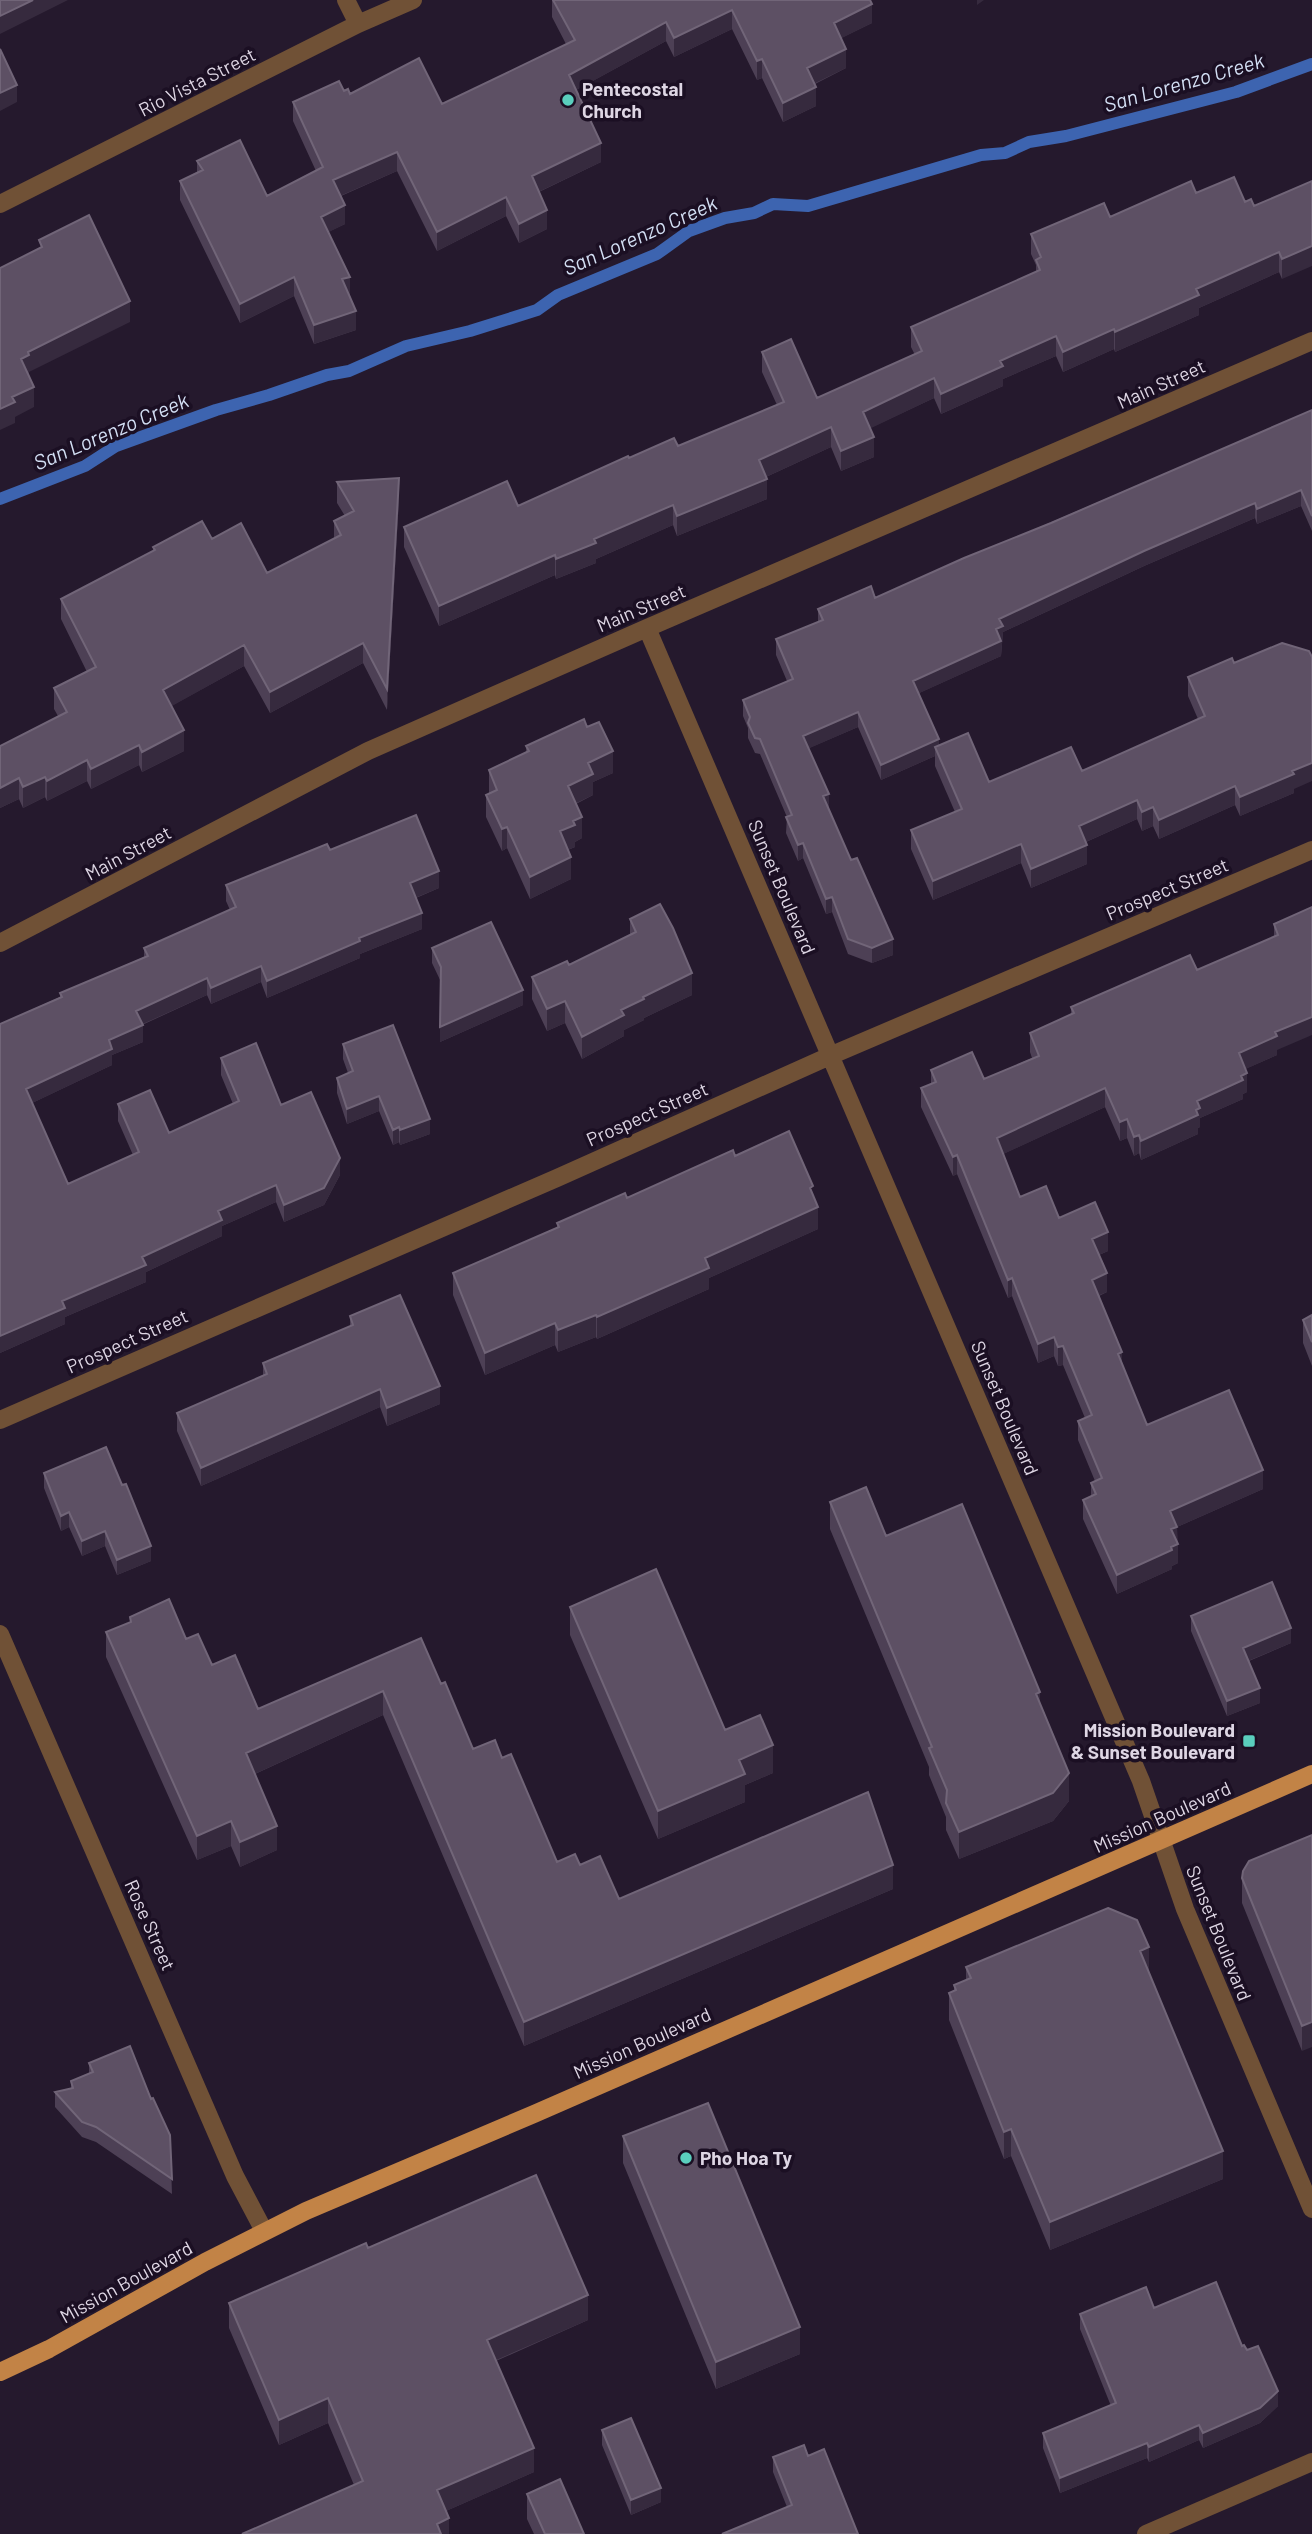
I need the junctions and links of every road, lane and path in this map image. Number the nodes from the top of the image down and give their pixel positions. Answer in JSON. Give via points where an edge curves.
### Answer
{"nodes":[{"id":1,"x":346,"y":0,"type":"edge"},
{"id":2,"x":413,"y":0,"type":"edge"},
{"id":3,"x":358,"y":24,"type":"junction"},
{"id":4,"x":0,"y":204,"type":"edge"},
{"id":5,"x":1312,"y":341,"type":"edge"},
{"id":6,"x":647,"y":628,"type":"junction"},
{"id":7,"x":1312,"y":850,"type":"edge"},
{"id":8,"x":0,"y":943,"type":"edge"},
{"id":9,"x":832,"y":1055,"type":"junction"},
{"id":10,"x":0,"y":1420,"type":"edge"},
{"id":11,"x":0,"y":1634,"type":"edge"},
{"id":12,"x":1312,"y":1774,"type":"edge"},
{"id":13,"x":1161,"y":1840,"type":"junction"},
{"id":14,"x":1312,"y":2209,"type":"edge"},
{"id":15,"x":264,"y":2231,"type":"junction"},
{"id":16,"x":0,"y":2372,"type":"edge"},
{"id":17,"x":1312,"y":2462,"type":"edge"},
{"id":18,"x":1146,"y":2534,"type":"edge"}],
"edges":[{"from":1,"to":3,"type":"street"},
{"from":2,"to":3,"type":"street","name":"Rio Vista Street"},
{"from":3,"to":4,"type":"street","name":"Rio Vista Street"},
{"from":5,"to":6,"type":"street","name":"Main Street"},
{"from":6,"to":8,"type":"street","name":"Main Street","via":[[369,751]]},
{"from":6,"to":9,"type":"street","name":"Sunset Boulevard"},
{"from":7,"to":9,"type":"street","name":"Prospect Street"},
{"from":9,"to":10,"type":"street","name":"Prospect Street"},
{"from":9,"to":13,"type":"street","name":"Sunset Boulevard","via":[[1141,1781]]},
{"from":11,"to":15,"type":"street","name":"Rose Street","via":[[235,2176]]},
{"from":12,"to":13,"type":"main road","name":"Mission Boulevard"},
{"from":13,"to":14,"type":"street","name":"Sunset Boulevard","via":[[1185,1909]]},
{"from":13,"to":15,"type":"main road","name":"Mission Boulevard"},
{"from":15,"to":16,"type":"main road","name":"Mission Boulevard"},
{"from":17,"to":18,"type":"street"}]}
